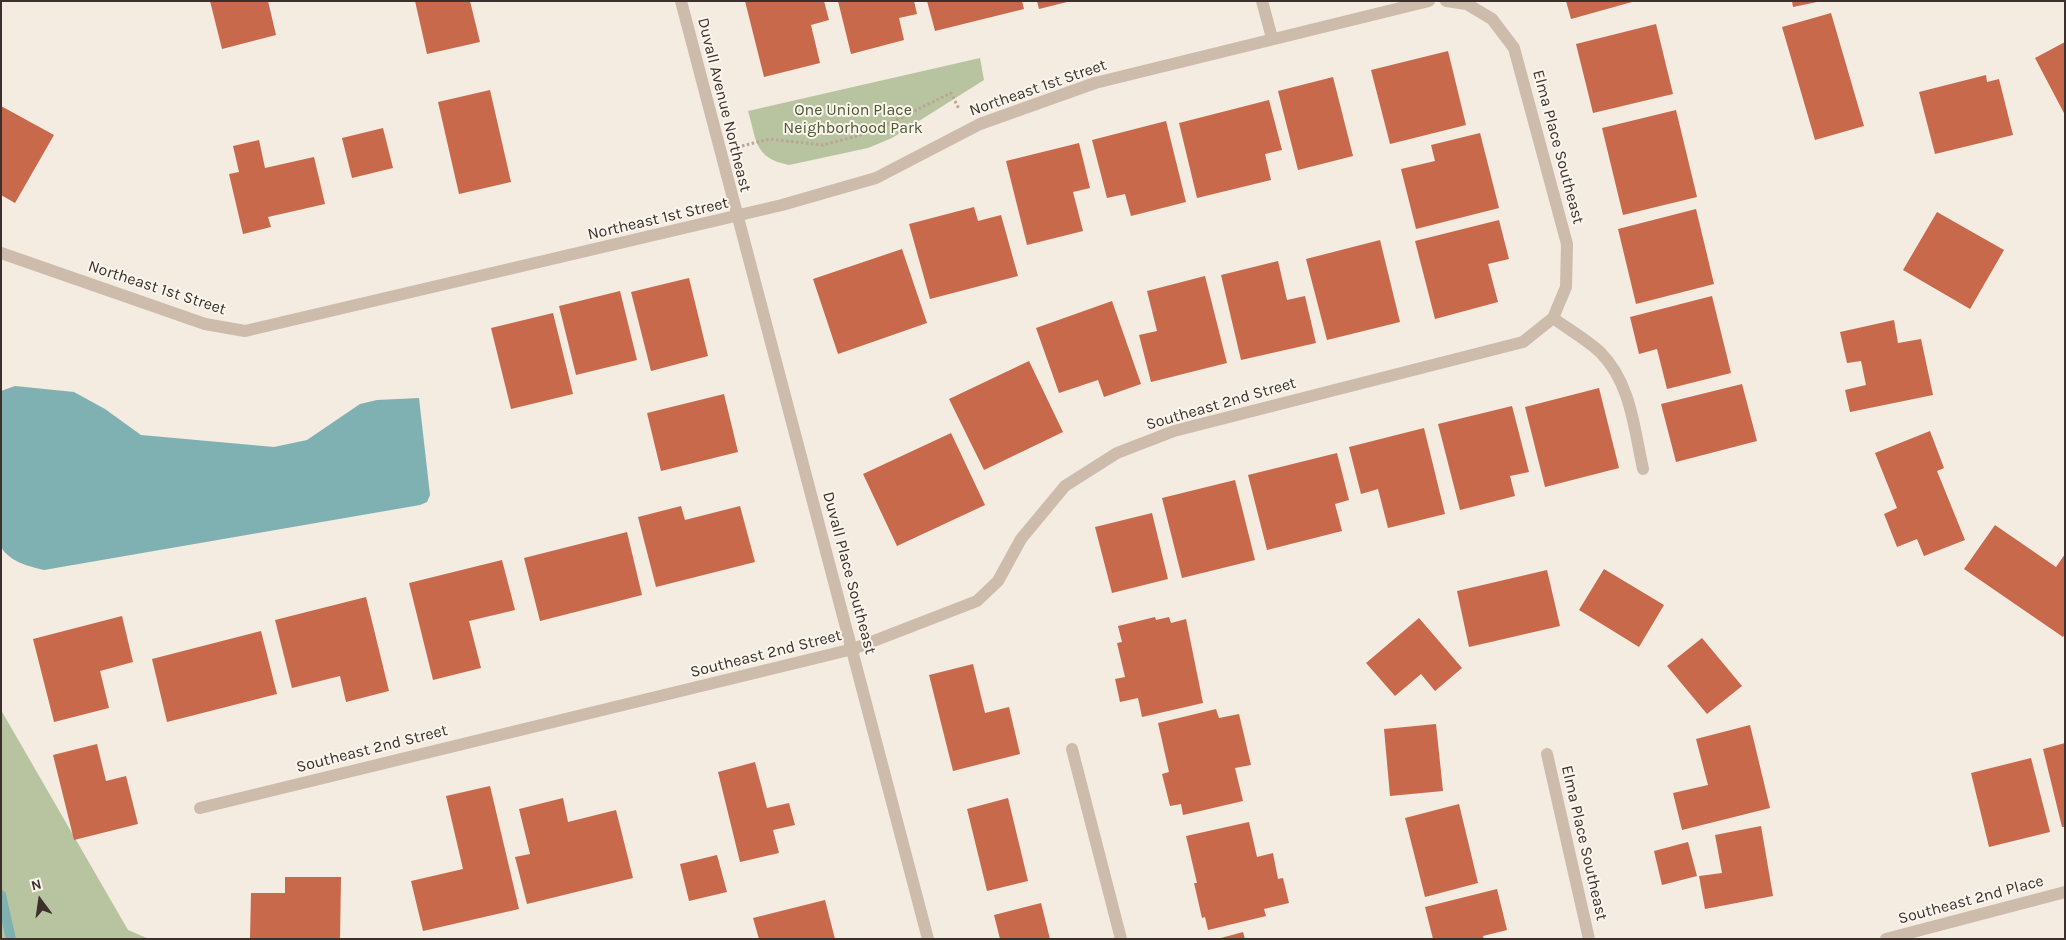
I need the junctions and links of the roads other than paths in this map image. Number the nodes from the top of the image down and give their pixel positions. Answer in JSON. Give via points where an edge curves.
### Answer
{"nodes":[{"id":1,"x":681,"y":1,"type":"edge"},
{"id":2,"x":1262,"y":1,"type":"edge"},
{"id":3,"x":1429,"y":1,"type":"edge"},
{"id":4,"x":1446,"y":1,"type":"edge"},
{"id":5,"x":1468,"y":2,"type":"edge"},
{"id":6,"x":1272,"y":38,"type":"junction"},
{"id":7,"x":736,"y":217,"type":"junction"},
{"id":8,"x":1,"y":253,"type":"edge"},
{"id":9,"x":1553,"y":318,"type":"junction"},
{"id":10,"x":1643,"y":469,"type":"dead end"},
{"id":11,"x":853,"y":649,"type":"junction"},
{"id":12,"x":1072,"y":749,"type":"dead end"},
{"id":13,"x":1547,"y":754,"type":"dead end"},
{"id":14,"x":200,"y":808,"type":"dead end"},
{"id":15,"x":2065,"y":892,"type":"edge"},
{"id":16,"x":928,"y":939,"type":"edge"},
{"id":17,"x":1121,"y":939,"type":"edge"},
{"id":18,"x":1589,"y":939,"type":"edge"},
{"id":19,"x":1886,"y":939,"type":"edge"}],
"edges":[{"from":1,"to":7,"type":"street","name":"Duvall Avenue Northeast"},
{"from":2,"to":6,"type":"street"},
{"from":3,"to":6,"type":"street","name":"Northeast 1st Street"},
{"from":4,"to":5,"type":"street"},
{"from":5,"to":9,"type":"street","name":"Elma Place Southeast","via":[[1492,19],[1514,48],[1567,244],[1566,287]]},
{"from":6,"to":7,"type":"street","name":"Northeast 1st Street","via":[[1095,83],[970,129],[876,178]]},
{"from":7,"to":8,"type":"street","name":"Northeast 1st Street","via":[[245,331],[205,324]]},
{"from":7,"to":11,"type":"street","name":"Duvall Place Southeast"},
{"from":9,"to":10,"type":"street","via":[[1599,351],[1615,369],[1627,393]]},
{"from":9,"to":11,"type":"street","name":"Southeast 2nd Street","via":[[1522,342],[1174,431],[1117,453],[1065,486],[1021,539],[998,580],[977,601]]},
{"from":11,"to":14,"type":"street","name":"Southeast 2nd Street"},
{"from":11,"to":16,"type":"street","name":"Duvall Place Southeast"},
{"from":12,"to":17,"type":"street"},
{"from":13,"to":18,"type":"street","name":"Elma Place Southeast"},
{"from":15,"to":19,"type":"street","name":"Southeast 2nd Place"}]}
